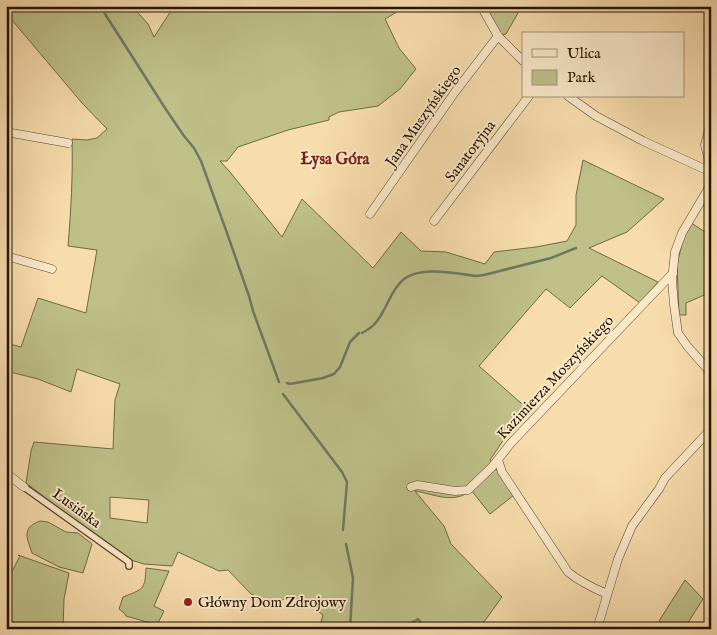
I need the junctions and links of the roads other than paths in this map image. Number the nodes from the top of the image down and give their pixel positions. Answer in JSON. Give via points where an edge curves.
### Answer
{"nodes":[{"id":1,"x":481,"y":6,"type":"edge"},
{"id":2,"x":498,"y":36,"type":"junction"},
{"id":3,"x":522,"y":60,"type":"edge"},
{"id":4,"x":527,"y":98,"type":"edge"},
{"id":5,"x":571,"y":98,"type":"edge"},
{"id":6,"x":711,"y":122,"type":"edge"},
{"id":7,"x":6,"y":132,"type":"edge"},
{"id":8,"x":68,"y":143,"type":"dead end"},
{"id":9,"x":711,"y":172,"type":"edge"},
{"id":10,"x":711,"y":184,"type":"edge"},
{"id":11,"x":370,"y":214,"type":"dead end"},
{"id":12,"x":434,"y":222,"type":"dead end"},
{"id":13,"x":6,"y":256,"type":"edge"},
{"id":14,"x":52,"y":269,"type":"dead end"},
{"id":15,"x":673,"y":272,"type":"junction"},
{"id":16,"x":711,"y":373,"type":"edge"},
{"id":17,"x":711,"y":429,"type":"edge"},
{"id":18,"x":498,"y":460,"type":"junction"},
{"id":19,"x":6,"y":473,"type":"edge"},
{"id":20,"x":24,"y":487,"type":"joint"},
{"id":21,"x":411,"y":487,"type":"dead end"},
{"id":22,"x":129,"y":566,"type":"dead end"},
{"id":23,"x":607,"y":594,"type":"junction"},
{"id":24,"x":597,"y":629,"type":"edge"}],
"edges":[{"from":1,"to":2,"type":"street"},
{"from":2,"to":3,"type":"street"},
{"from":2,"to":11,"type":"street","name":"Jana Muszyńskiego"},
{"from":4,"to":12,"type":"street","name":"Sanatoryjna"},
{"from":5,"to":9,"type":"street","via":[[596,116],[643,141]]},
{"from":6,"to":9,"type":"street","via":[[705,145]]},
{"from":7,"to":8,"type":"street"},
{"from":10,"to":15,"type":"street","via":[[682,233],[675,252]]},
{"from":13,"to":14,"type":"street"},
{"from":15,"to":16,"type":"street","via":[[678,333]]},
{"from":15,"to":18,"type":"street","name":"Kazimierza Moszyńskiego"},
{"from":17,"to":23,"type":"street","via":[[665,478],[632,526]]},
{"from":18,"to":21,"type":"street","via":[[468,490]]},
{"from":18,"to":23,"type":"street","name":"Kazimierza Moszyńskiego","via":[[502,472],[568,572],[584,584]]},
{"from":19,"to":20,"type":"street","name":"Lusińska"},
{"from":20,"to":22,"type":"street","name":"Lusińska","via":[[129,562]]},
{"from":23,"to":24,"type":"street"}]}
